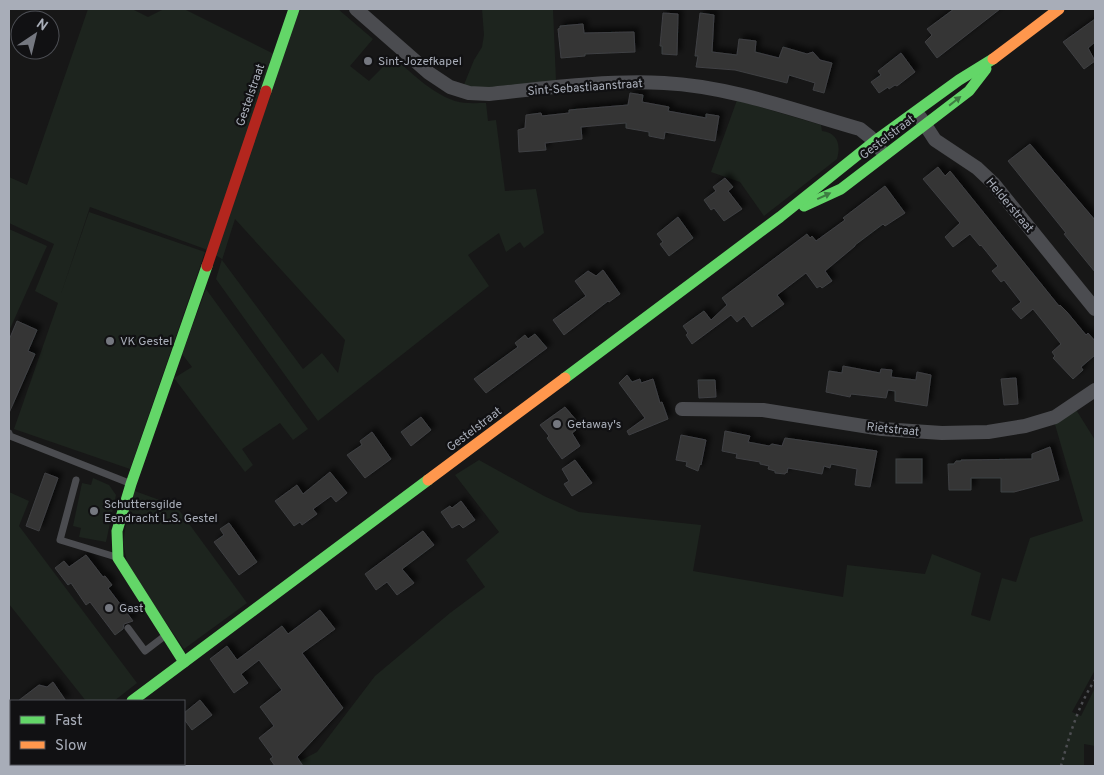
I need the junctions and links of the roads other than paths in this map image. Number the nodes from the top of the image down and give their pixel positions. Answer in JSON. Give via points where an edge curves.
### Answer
{"nodes":[{"id":1,"x":294,"y":9,"type":"edge"},
{"id":2,"x":356,"y":9,"type":"edge"},
{"id":3,"x":1050,"y":12,"type":"edge"},
{"id":4,"x":995,"y":58,"type":"junction"},
{"id":5,"x":916,"y":112,"type":"junction"},
{"id":6,"x":925,"y":125,"type":"junction"},
{"id":7,"x":875,"y":142,"type":"junction"},
{"id":8,"x":886,"y":155,"type":"junction"},
{"id":9,"x":780,"y":217,"type":"junction"},
{"id":10,"x":1095,"y":309,"type":"edge"},
{"id":11,"x":1095,"y":390,"type":"edge"},
{"id":12,"x":682,"y":408,"type":"dead end"},
{"id":13,"x":9,"y":433,"type":"edge"},
{"id":14,"x":76,"y":480,"type":"dead end"},
{"id":15,"x":131,"y":484,"type":"junction"},
{"id":16,"x":118,"y":558,"type":"junction"},
{"id":17,"x":128,"y":628,"type":"dead end"},
{"id":18,"x":166,"y":634,"type":"junction"},
{"id":19,"x":184,"y":662,"type":"junction"},
{"id":20,"x":133,"y":700,"type":"edge"}],
"edges":[{"from":1,"to":15,"type":"main road","name":"Gestelstraat"},
{"from":2,"to":7,"type":"street","name":"Sint-Sebastiaanstraat","via":[[429,74],[450,87],[469,92],[488,94],[617,82],[675,84],[714,89],[860,129]]},
{"from":3,"to":4,"type":"main road","name":"Gestelstraat"},
{"from":4,"to":5,"type":"main road","name":"Gestelstraat"},
{"from":6,"to":4,"type":"main road","name":"Gestelstraat","one_way":true,"via":[[969,91]]},
{"from":5,"to":6,"type":"street","name":"Helderstraat"},
{"from":5,"to":7,"type":"main road","name":"Gestelstraat"},
{"from":6,"to":8,"type":"main road","name":"Gestelstraat"},
{"from":6,"to":10,"type":"street","name":"Helderstraat","via":[[935,140],[977,168],[993,184]]},
{"from":7,"to":8,"type":"street","name":"Sint-Sebastiaanstraat"},
{"from":7,"to":9,"type":"main road","name":"Gestelstraat"},
{"from":9,"to":8,"type":"main road","name":"Gestelstraat","one_way":true,"via":[[840,189]]},
{"from":9,"to":19,"type":"main road","name":"Gestelstraat"},
{"from":11,"to":12,"type":"street","name":"Rietstraat","via":[[1048,420],[988,432],[882,429],[763,410]]},
{"from":13,"to":15,"type":"lane"},
{"from":14,"to":16,"type":"lane","via":[[60,540]]},
{"from":15,"to":16,"type":"main road","name":"Gestelstraat","via":[[117,532]]},
{"from":16,"to":18,"type":"main road"},
{"from":17,"to":18,"type":"lane","via":[[145,651]]},
{"from":18,"to":19,"type":"main road"},
{"from":19,"to":20,"type":"main road","name":"Gestelstraat"}]}
